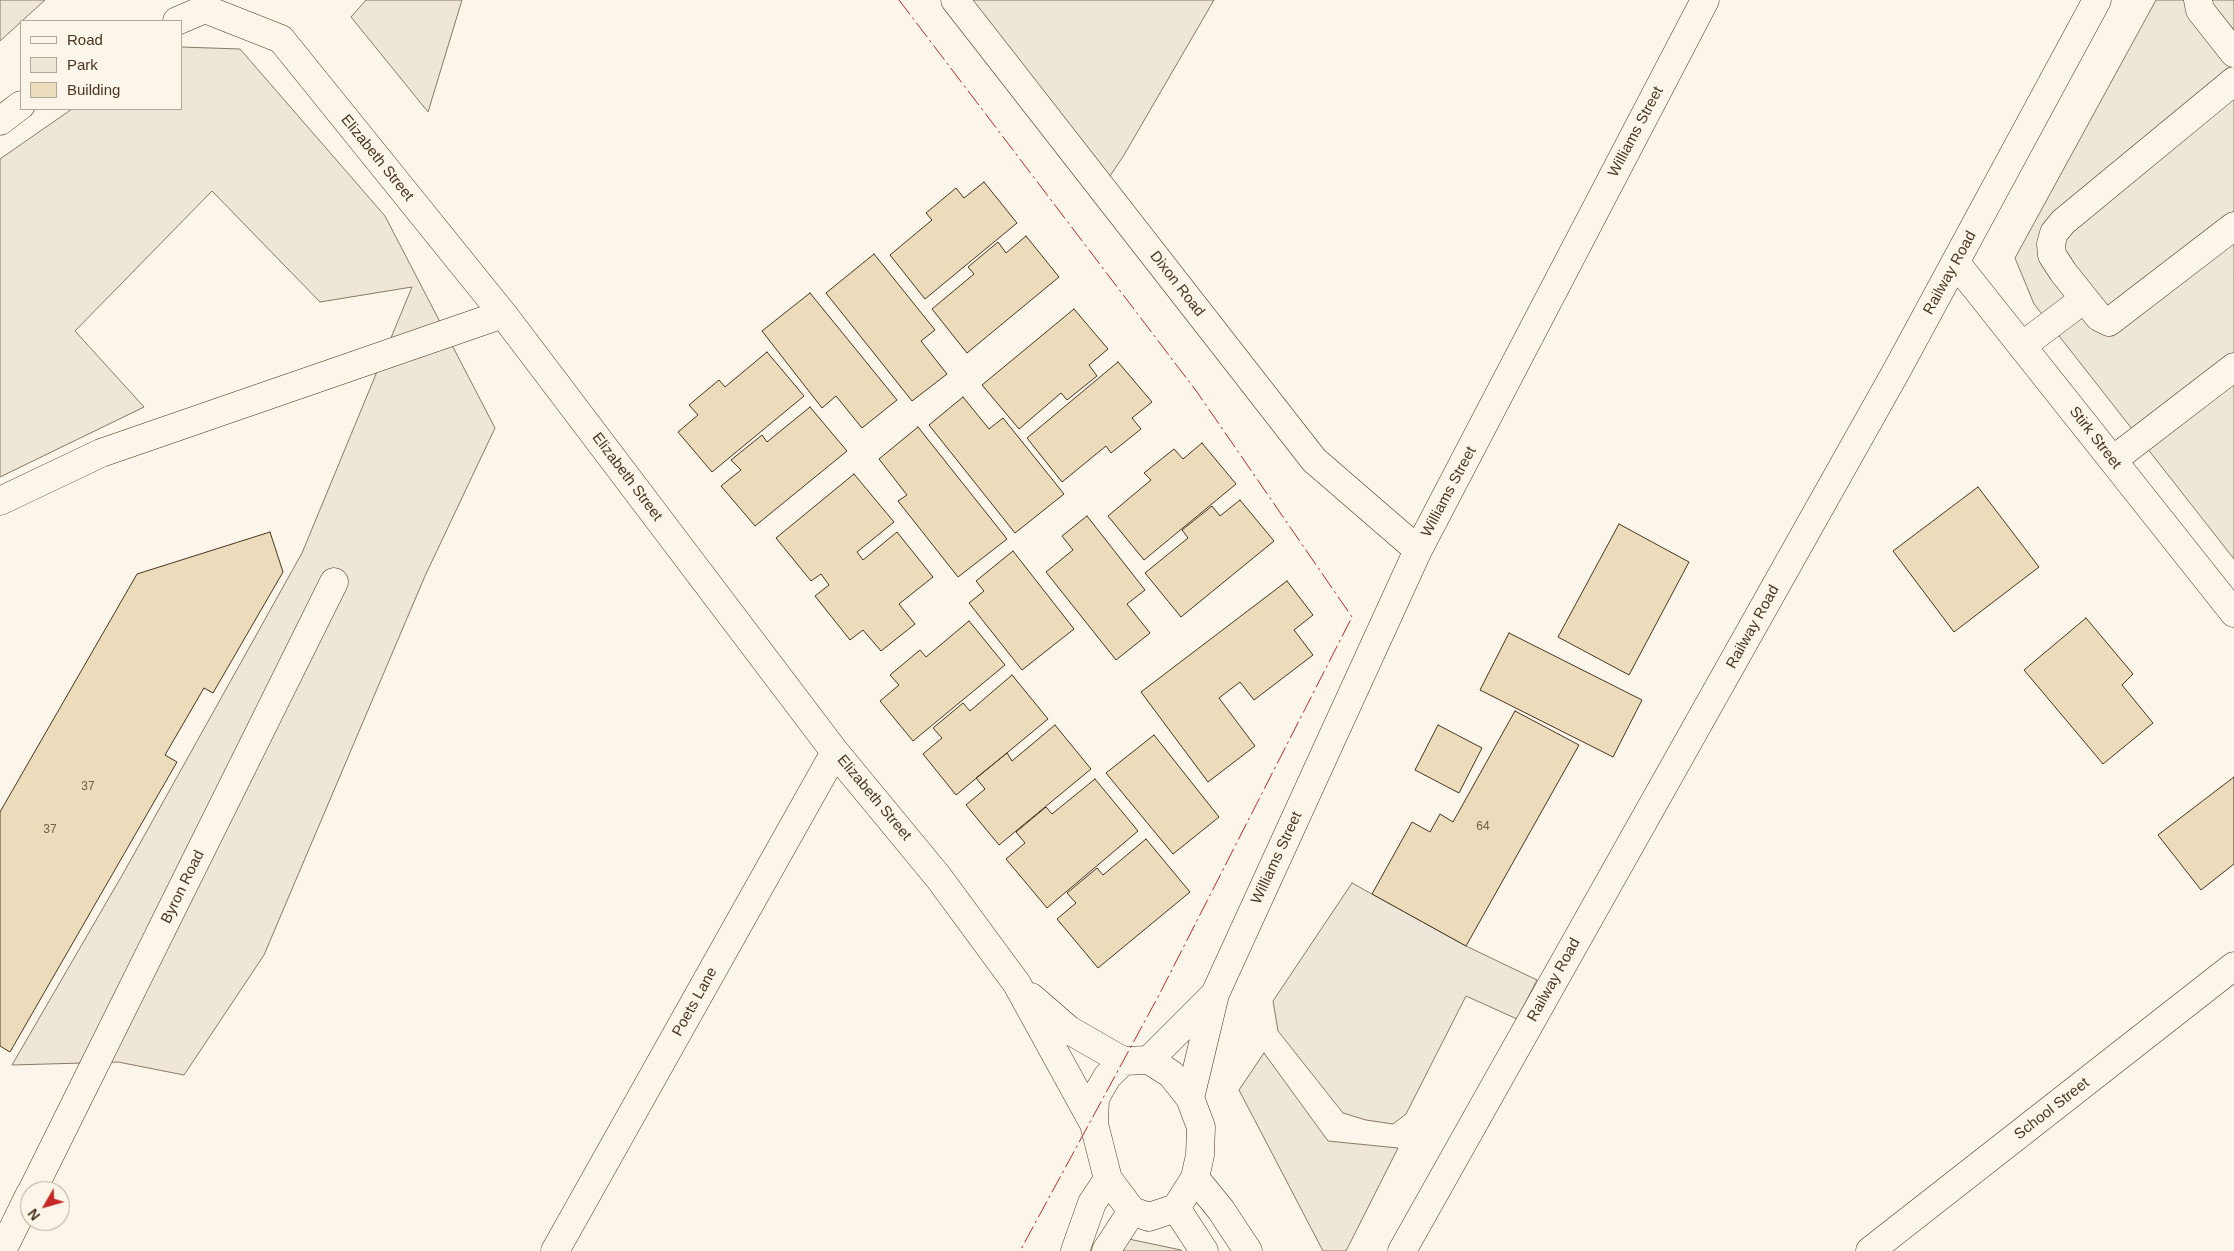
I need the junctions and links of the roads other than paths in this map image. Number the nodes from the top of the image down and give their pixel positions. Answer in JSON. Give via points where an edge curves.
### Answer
{"nodes":[{"id":1,"x":955,"y":0,"type":"edge"},
{"id":2,"x":1705,"y":0,"type":"edge"},
{"id":3,"x":2097,"y":0,"type":"edge"},
{"id":4,"x":2198,"y":0,"type":"edge"},
{"id":5,"x":179,"y":20,"type":"edge"},
{"id":6,"x":2234,"y":52,"type":"edge"},
{"id":7,"x":2234,"y":81,"type":"edge"},
{"id":8,"x":20,"y":106,"type":"edge"},
{"id":9,"x":0,"y":121,"type":"edge"},
{"id":10,"x":2234,"y":226,"type":"edge"},
{"id":11,"x":1956,"y":263,"type":"junction"},
{"id":12,"x":2084,"y":299,"type":"junction"},
{"id":13,"x":503,"y":314,"type":"junction"},
{"id":14,"x":2022,"y":346,"type":"junction"},
{"id":15,"x":2234,"y":367,"type":"edge"},
{"id":16,"x":2113,"y":460,"type":"junction"},
{"id":17,"x":0,"y":501,"type":"edge"},
{"id":18,"x":1418,"y":550,"type":"junction"},
{"id":19,"x":334,"y":582,"type":"dead end"},
{"id":20,"x":2234,"y":613,"type":"edge"},
{"id":21,"x":835,"y":752,"type":"junction"},
{"id":22,"x":2234,"y":966,"type":"edge"},
{"id":23,"x":1017,"y":984,"type":"junction"},
{"id":24,"x":1215,"y":994,"type":"junction"},
{"id":25,"x":1136,"y":1061,"type":"junction"},
{"id":26,"x":1190,"y":1098,"type":"junction"},
{"id":27,"x":1094,"y":1124,"type":"junction"},
{"id":28,"x":1195,"y":1178,"type":"junction"},
{"id":29,"x":1108,"y":1179,"type":"junction"},
{"id":30,"x":37,"y":1181,"type":"edge"},
{"id":31,"x":1176,"y":1208,"type":"junction"},
{"id":32,"x":1132,"y":1211,"type":"junction"},
{"id":33,"x":20,"y":1215,"type":"edge"},
{"id":34,"x":2,"y":1251,"type":"edge"},
{"id":35,"x":555,"y":1251,"type":"edge"},
{"id":36,"x":1074,"y":1251,"type":"edge"},
{"id":37,"x":1106,"y":1251,"type":"edge"},
{"id":38,"x":1204,"y":1251,"type":"edge"},
{"id":39,"x":1248,"y":1251,"type":"edge"},
{"id":40,"x":1402,"y":1251,"type":"edge"},
{"id":41,"x":1870,"y":1251,"type":"edge"}],
"edges":[{"from":1,"to":18,"type":"street","name":"Dixon Road","via":[[1314,460]]},
{"from":2,"to":18,"type":"street","name":"Williams Street"},
{"from":3,"to":11,"type":"street","name":"Railway Road"},
{"from":4,"to":6,"type":"street","via":[[2200,10]]},
{"from":5,"to":13,"type":"street","name":"Elizabeth Street","via":[[206,9],[281,39]]},
{"from":7,"to":12,"type":"street","via":[[2063,222],[2054,233],[2052,255]]},
{"from":8,"to":9,"type":"street"},
{"from":10,"to":12,"type":"street","via":[[2112,320],[2102,320]]},
{"from":11,"to":14,"type":"street","name":"Stirk Street"},
{"from":11,"to":40,"type":"street","name":"Railway Road"},
{"from":12,"to":14,"type":"street"},
{"from":13,"to":17,"type":"street","via":[[101,453]]},
{"from":13,"to":21,"type":"street","name":"Elizabeth Street"},
{"from":14,"to":16,"type":"street","name":"Stirk Street"},
{"from":15,"to":16,"type":"street"},
{"from":16,"to":20,"type":"street","name":"Stirk Street"},
{"from":18,"to":24,"type":"street","name":"Williams Street"},
{"from":19,"to":30,"type":"street","name":"Byron Road"},
{"from":21,"to":23,"type":"street","name":"Elizabeth Street","via":[[939,878]]},
{"from":21,"to":35,"type":"street","name":"Poets Lane"},
{"from":22,"to":41,"type":"street","name":"School Street"},
{"from":23,"to":25,"type":"street","name":"Elizabeth Street","via":[[1069,1030]]},
{"from":23,"to":27,"type":"street","name":"Elizabeth Street"},
{"from":24,"to":25,"type":"street","name":"Williams Street"},
{"from":24,"to":26,"type":"street","name":"Williams Street"},
{"from":25,"to":26,"type":"street","via":[[1171,1074]]},
{"from":25,"to":27,"type":"street","via":[[1107,1077],[1095,1098]]},
{"from":26,"to":28,"type":"street","via":[[1201,1127]]},
{"from":27,"to":29,"type":"street"},
{"from":28,"to":31,"type":"street"},
{"from":28,"to":39,"type":"street"},
{"from":29,"to":32,"type":"street"},
{"from":29,"to":36,"type":"street","via":[[1092,1203]]},
{"from":31,"to":32,"type":"street","via":[[1149,1217]]},
{"from":31,"to":38,"type":"street"},
{"from":32,"to":37,"type":"street"},
{"from":33,"to":34,"type":"street","name":"Byron Road"}]}
